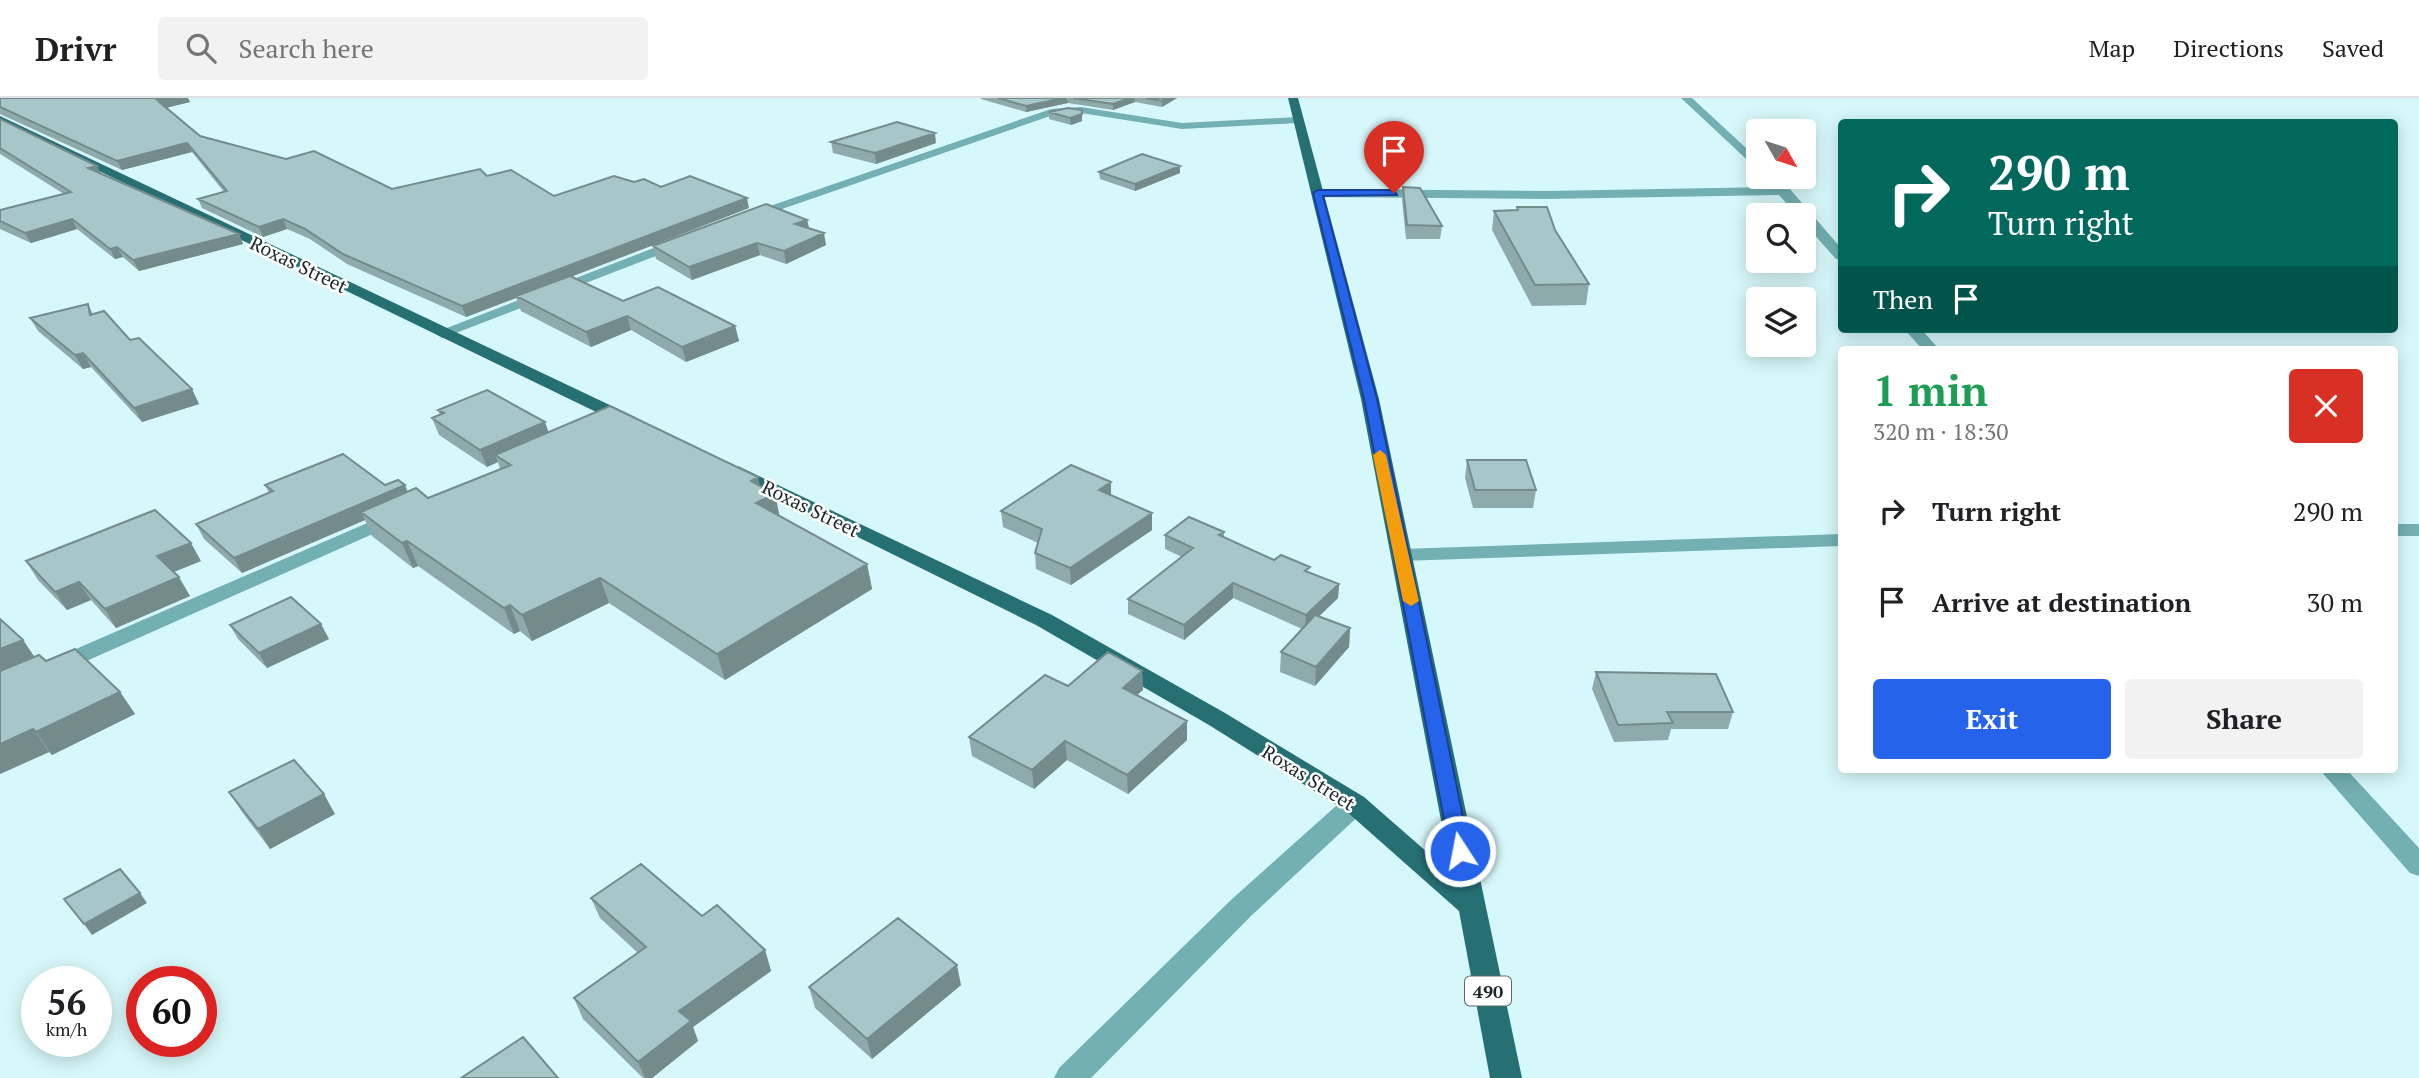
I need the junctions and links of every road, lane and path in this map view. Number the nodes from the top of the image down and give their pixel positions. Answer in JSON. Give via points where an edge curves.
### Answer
{"nodes":[{"id":1,"x":1293,"y":98,"type":"edge"},
{"id":2,"x":1686,"y":98,"type":"edge"},
{"id":3,"x":0,"y":119,"type":"edge"},
{"id":4,"x":1298,"y":120,"type":"junction"},
{"id":5,"x":1746,"y":155,"type":"edge"},
{"id":6,"x":1784,"y":191,"type":"joint"},
{"id":7,"x":1318,"y":193,"type":"junction"},
{"id":8,"x":736,"y":220,"type":"edge"},
{"id":9,"x":698,"y":235,"type":"edge"},
{"id":10,"x":1838,"y":253,"type":"edge"},
{"id":11,"x":442,"y":333,"type":"junction"},
{"id":12,"x":1916,"y":333,"type":"edge"},
{"id":13,"x":1928,"y":346,"type":"edge"},
{"id":14,"x":621,"y":417,"type":"junction"},
{"id":15,"x":596,"y":428,"type":"edge"},
{"id":16,"x":646,"y":429,"type":"edge"},
{"id":17,"x":720,"y":465,"type":"edge"},
{"id":18,"x":410,"y":510,"type":"edge"},
{"id":19,"x":2398,"y":530,"type":"edge"},
{"id":20,"x":2419,"y":530,"type":"edge"},
{"id":21,"x":1838,"y":540,"type":"edge"},
{"id":22,"x":1402,"y":555,"type":"junction"},
{"id":23,"x":37,"y":674,"type":"edge"},
{"id":24,"x":2335,"y":773,"type":"edge"},
{"id":25,"x":1355,"y":804,"type":"junction"},
{"id":26,"x":2419,"y":866,"type":"edge"},
{"id":27,"x":1470,"y":905,"type":"junction"},
{"id":28,"x":1070,"y":1078,"type":"edge"},
{"id":29,"x":1506,"y":1078,"type":"edge"}],
"edges":[{"from":1,"to":4,"type":"main road","number":"490"},
{"from":2,"to":5,"type":"street"},
{"from":3,"to":11,"type":"main road","name":"Roxas Street"},
{"from":4,"to":7,"type":"main road","number":"490"},
{"from":4,"to":8,"type":"street","via":[[1182,126],[1081,110],[1055,111]]},
{"from":6,"to":7,"type":"street"},
{"from":6,"to":10,"type":"street"},
{"from":7,"to":22,"type":"main road","number":"490","via":[[1370,399]]},
{"from":9,"to":11,"type":"street"},
{"from":11,"to":14,"type":"main road","name":"Roxas Street"},
{"from":12,"to":13,"type":"street"},
{"from":14,"to":15,"type":"street"},
{"from":14,"to":16,"type":"main road","name":"Roxas Street"},
{"from":17,"to":25,"type":"main road","name":"Roxas Street","via":[[1044,621]]},
{"from":18,"to":23,"type":"street"},
{"from":19,"to":20,"type":"street"},
{"from":21,"to":22,"type":"street"},
{"from":22,"to":27,"type":"main road","number":"490"},
{"from":24,"to":26,"type":"street"},
{"from":25,"to":27,"type":"main road","name":"Roxas Street"},
{"from":25,"to":28,"type":"street","via":[[1242,907]]},
{"from":27,"to":29,"type":"main road","number":"490"}]}
